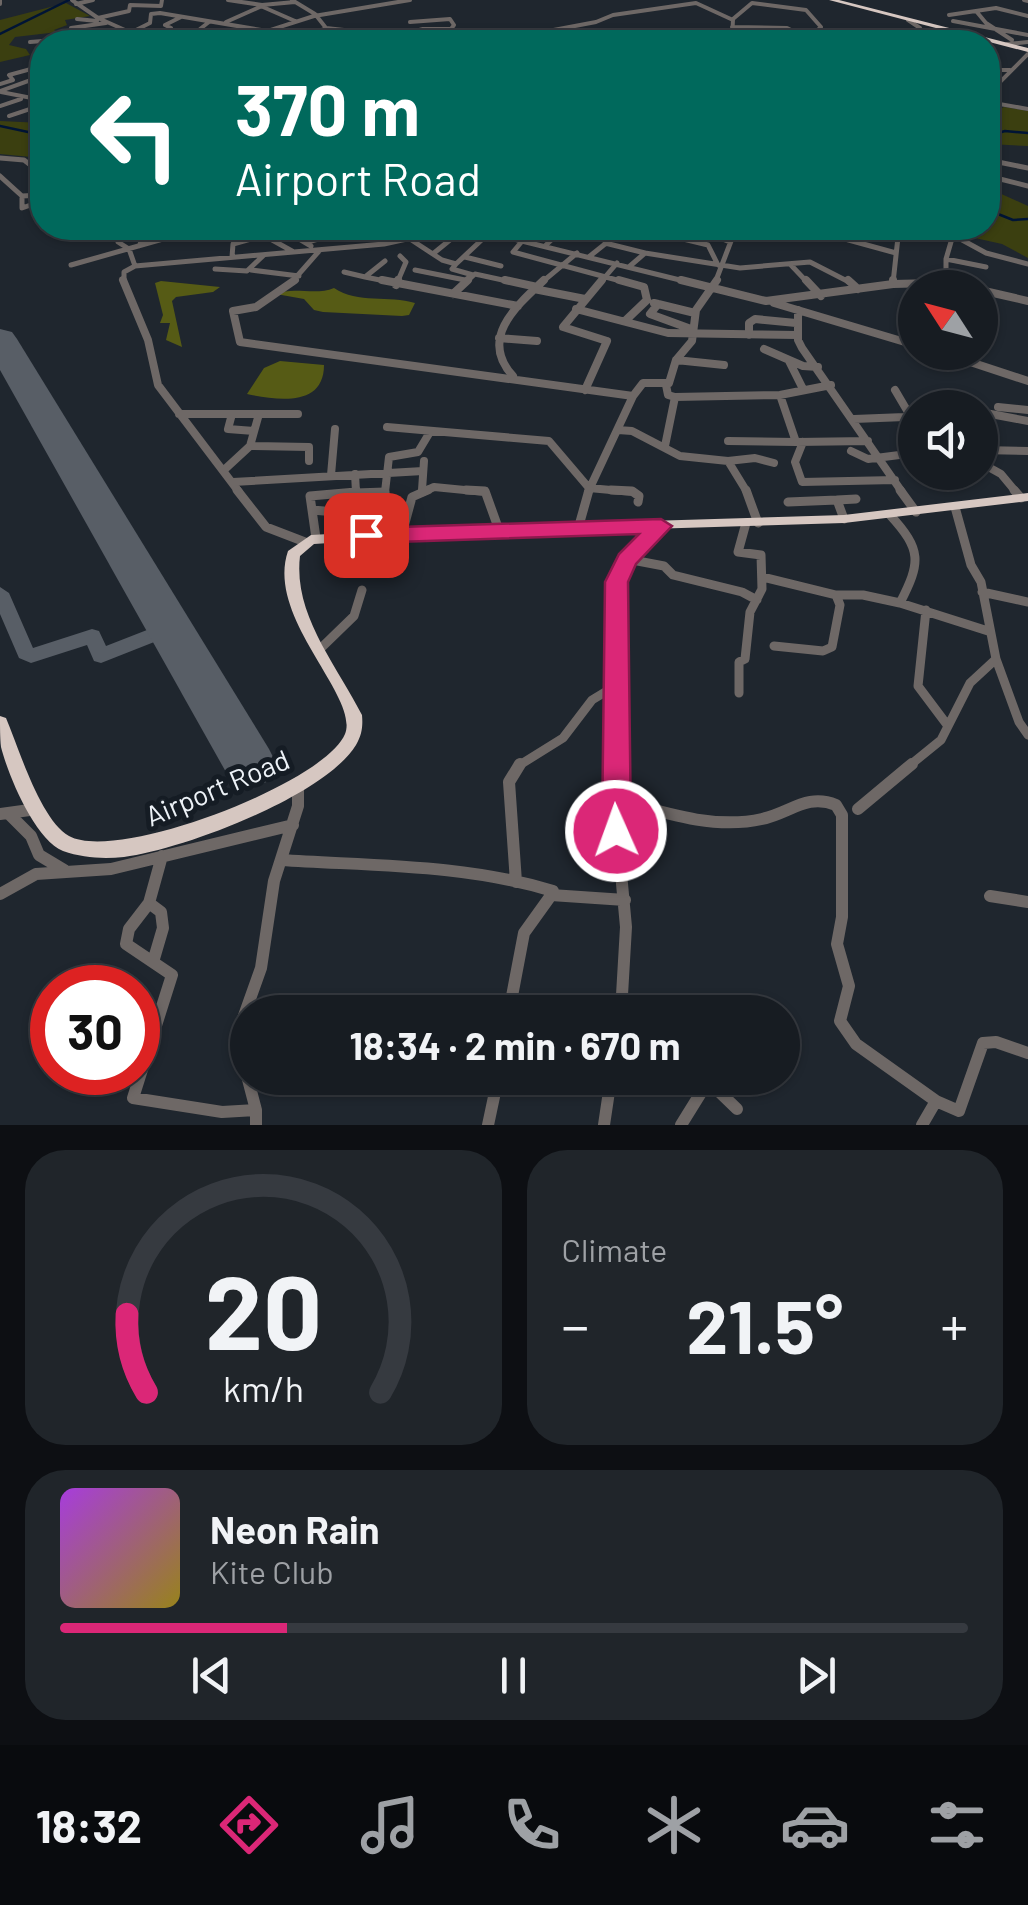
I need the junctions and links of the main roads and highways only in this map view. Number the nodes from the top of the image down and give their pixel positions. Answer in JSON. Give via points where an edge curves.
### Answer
{"nodes":[{"id":1,"x":832,"y":0,"type":"edge"},
{"id":2,"x":952,"y":30,"type":"edge"},
{"id":3,"x":1000,"y":41,"type":"edge"},
{"id":4,"x":1028,"y":48,"type":"edge"},
{"id":5,"x":1025,"y":498,"type":"edge"},
{"id":6,"x":0,"y":723,"type":"edge"}],
"edges":[{"from":1,"to":2,"type":"highway"},
{"from":3,"to":4,"type":"highway"},
{"from":5,"to":6,"type":"highway","name":"Airport Road","via":[[844,520],[317,539],[291,558],[292,586],[348,699],[355,730],[335,758],[298,783],[189,832],[104,851],[63,843],[37,809]]}]}
